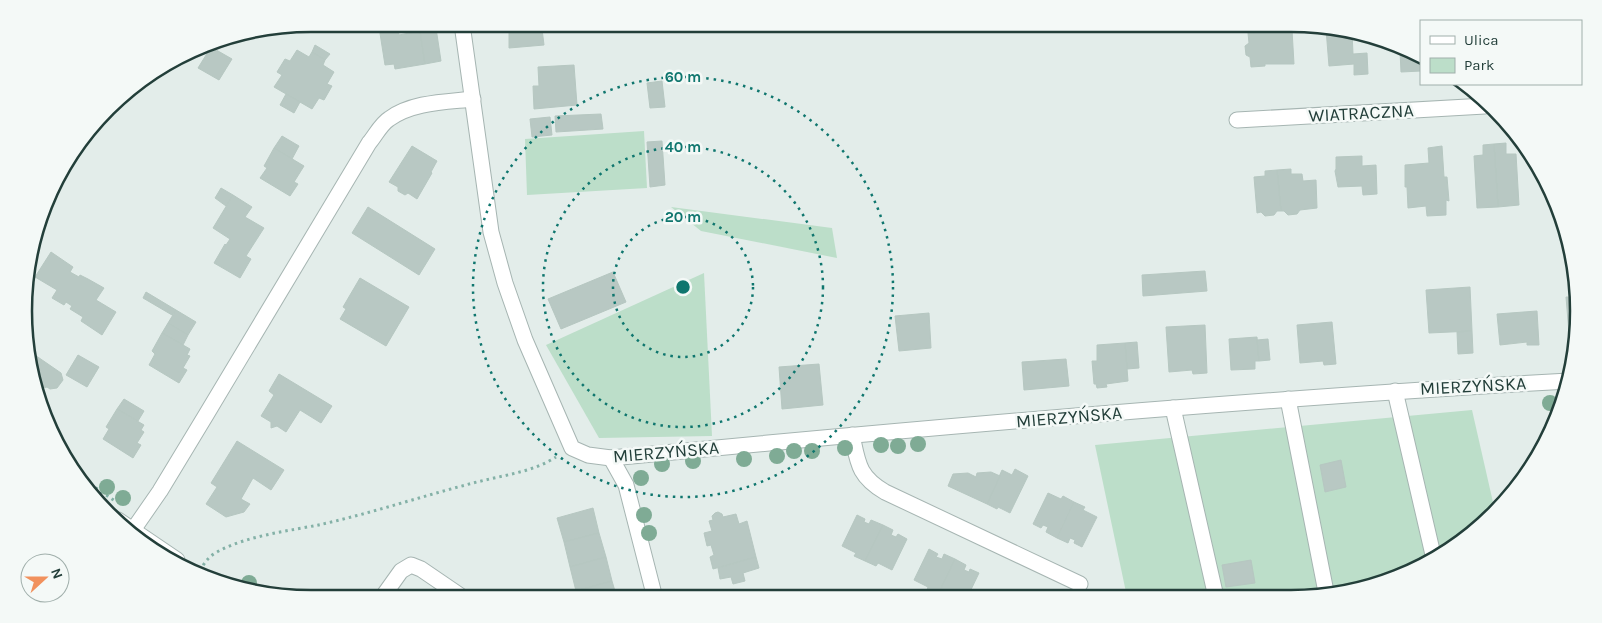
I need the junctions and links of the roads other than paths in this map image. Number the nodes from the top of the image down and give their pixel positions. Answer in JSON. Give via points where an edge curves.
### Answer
{"nodes":[{"id":1,"x":463,"y":32,"type":"edge"},
{"id":2,"x":473,"y":99,"type":"junction"},
{"id":3,"x":1479,"y":106,"type":"edge"},
{"id":4,"x":1237,"y":120,"type":"dead end"},
{"id":5,"x":1561,"y":381,"type":"edge"},
{"id":6,"x":1395,"y":391,"type":"junction"},
{"id":7,"x":1288,"y":400,"type":"junction"},
{"id":8,"x":1173,"y":408,"type":"junction"},
{"id":9,"x":852,"y":435,"type":"junction"},
{"id":10,"x":612,"y":458,"type":"junction"},
{"id":11,"x":135,"y":527,"type":"edge"},
{"id":12,"x":1432,"y":552,"type":"edge"},
{"id":13,"x":1080,"y":584,"type":"dead end"},
{"id":14,"x":1326,"y":588,"type":"edge"},
{"id":15,"x":387,"y":590,"type":"edge"},
{"id":16,"x":451,"y":590,"type":"edge"},
{"id":17,"x":653,"y":590,"type":"edge"},
{"id":18,"x":1214,"y":590,"type":"edge"}],
"edges":[{"from":1,"to":2,"type":"street"},
{"from":2,"to":10,"type":"street","name":"MIERZYŃSKA","via":[[491,232],[525,340],[572,448],[588,455]]},
{"from":2,"to":11,"type":"street","via":[[408,109],[388,119],[368,143],[160,491]]},
{"from":3,"to":4,"type":"street","name":"WIATRACZNA"},
{"from":5,"to":6,"type":"street","name":"MIERZYŃSKA"},
{"from":6,"to":7,"type":"street","name":"MIERZYŃSKA"},
{"from":6,"to":12,"type":"street"},
{"from":7,"to":8,"type":"street","name":"MIERZYŃSKA"},
{"from":7,"to":14,"type":"street"},
{"from":8,"to":9,"type":"street","name":"MIERZYŃSKA"},
{"from":8,"to":18,"type":"street"},
{"from":9,"to":10,"type":"street","name":"MIERZYŃSKA"},
{"from":9,"to":13,"type":"street","via":[[858,462],[865,478],[874,486]]},
{"from":10,"to":17,"type":"street","via":[[626,485]]},
{"from":15,"to":16,"type":"street","via":[[401,571],[411,564]]}]}
